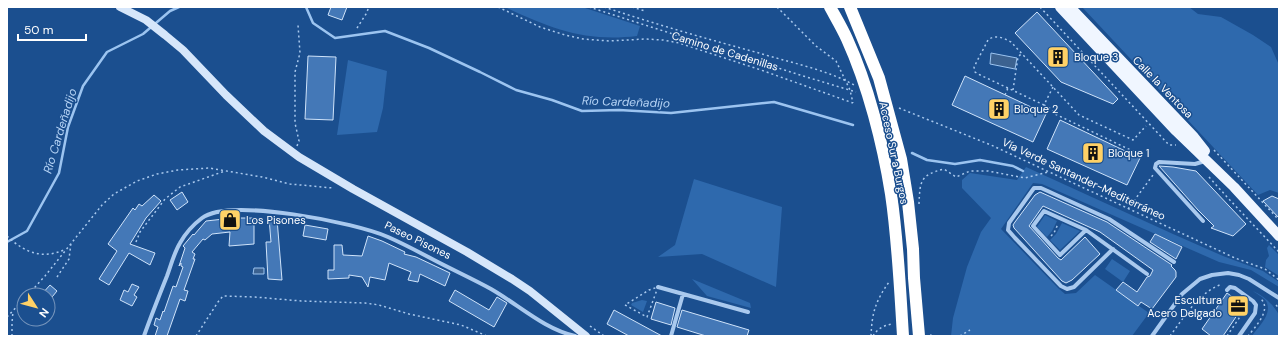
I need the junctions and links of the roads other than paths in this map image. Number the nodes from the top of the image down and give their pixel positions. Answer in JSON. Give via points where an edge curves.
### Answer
{"nodes":[{"id":1,"x":120,"y":7,"type":"edge"},
{"id":2,"x":830,"y":7,"type":"edge"},
{"id":3,"x":850,"y":7,"type":"edge"},
{"id":4,"x":1060,"y":7,"type":"edge"},
{"id":5,"x":1070,"y":7,"type":"edge"},
{"id":6,"x":1207,"y":160,"type":"junction"},
{"id":7,"x":1234,"y":187,"type":"junction"},
{"id":8,"x":1203,"y":221,"type":"dead end"},
{"id":9,"x":1086,"y":230,"type":"junction"},
{"id":10,"x":1279,"y":236,"type":"edge"},
{"id":11,"x":1113,"y":249,"type":"junction"},
{"id":12,"x":1174,"y":262,"type":"dead end"},
{"id":13,"x":1147,"y":274,"type":"dead end"},
{"id":14,"x":658,"y":287,"type":"road end"},
{"id":15,"x":1227,"y":290,"type":"dead end"},
{"id":16,"x":683,"y":294,"type":"junction"},
{"id":17,"x":1279,"y":298,"type":"edge"},
{"id":18,"x":748,"y":312,"type":"dead end"},
{"id":19,"x":924,"y":335,"type":"edge"},
{"id":20,"x":144,"y":336,"type":"edge"},
{"id":21,"x":575,"y":336,"type":"edge"},
{"id":22,"x":586,"y":336,"type":"edge"},
{"id":23,"x":671,"y":336,"type":"edge"},
{"id":24,"x":903,"y":336,"type":"edge"},
{"id":25,"x":1152,"y":336,"type":"edge"},
{"id":26,"x":1239,"y":336,"type":"edge"}],
"edges":[{"from":1,"to":22,"type":"main road","via":[[146,20],[183,50],[264,131],[295,154],[512,279]]},
{"from":2,"to":24,"type":"highway","name":"Acceso Sur a Burgos","bridge":true,"via":[[862,76],[877,128],[893,207]]},
{"from":3,"to":19,"type":"highway","name":"Acceso Sur a Burgos","bridge":true,"via":[[880,78],[901,159],[908,202],[914,278]]},
{"from":4,"to":6,"type":"main road","name":"Calle la Ventosa","via":[[1176,131]]},
{"from":5,"to":7,"type":"main road","name":"Calle la Ventosa","via":[[1194,137]]},
{"from":6,"to":7,"type":"main road","name":"Calle la Ventosa"},
{"from":6,"to":8,"type":"street","via":[[1195,164],[1159,162],[1155,166],[1156,171]]},
{"from":7,"to":10,"type":"main road","name":"Calle la Ventosa"},
{"from":9,"to":9,"type":"street","via":[[1044,211],[1032,226],[1060,255]]},
{"from":9,"to":11,"type":"street"},
{"from":11,"to":12,"type":"street","via":[[1074,287],[1067,289],[1061,286],[1015,238],[1008,230],[1009,223],[1034,188],[1040,188],[1110,219]]},
{"from":11,"to":13,"type":"street"},
{"from":14,"to":16,"type":"street"},
{"from":15,"to":26,"type":"street","via":[[1230,287],[1235,288],[1256,306],[1255,313]]},
{"from":16,"to":18,"type":"street"},
{"from":16,"to":23,"type":"street"},
{"from":17,"to":25,"type":"street","via":[[1239,275],[1212,275],[1200,279],[1182,294]]},
{"from":20,"to":21,"type":"street","name":"Paseo Pisones","via":[[180,242],[202,217],[213,212],[242,210],[270,211],[348,224],[388,237],[490,288],[564,334]]}]}
